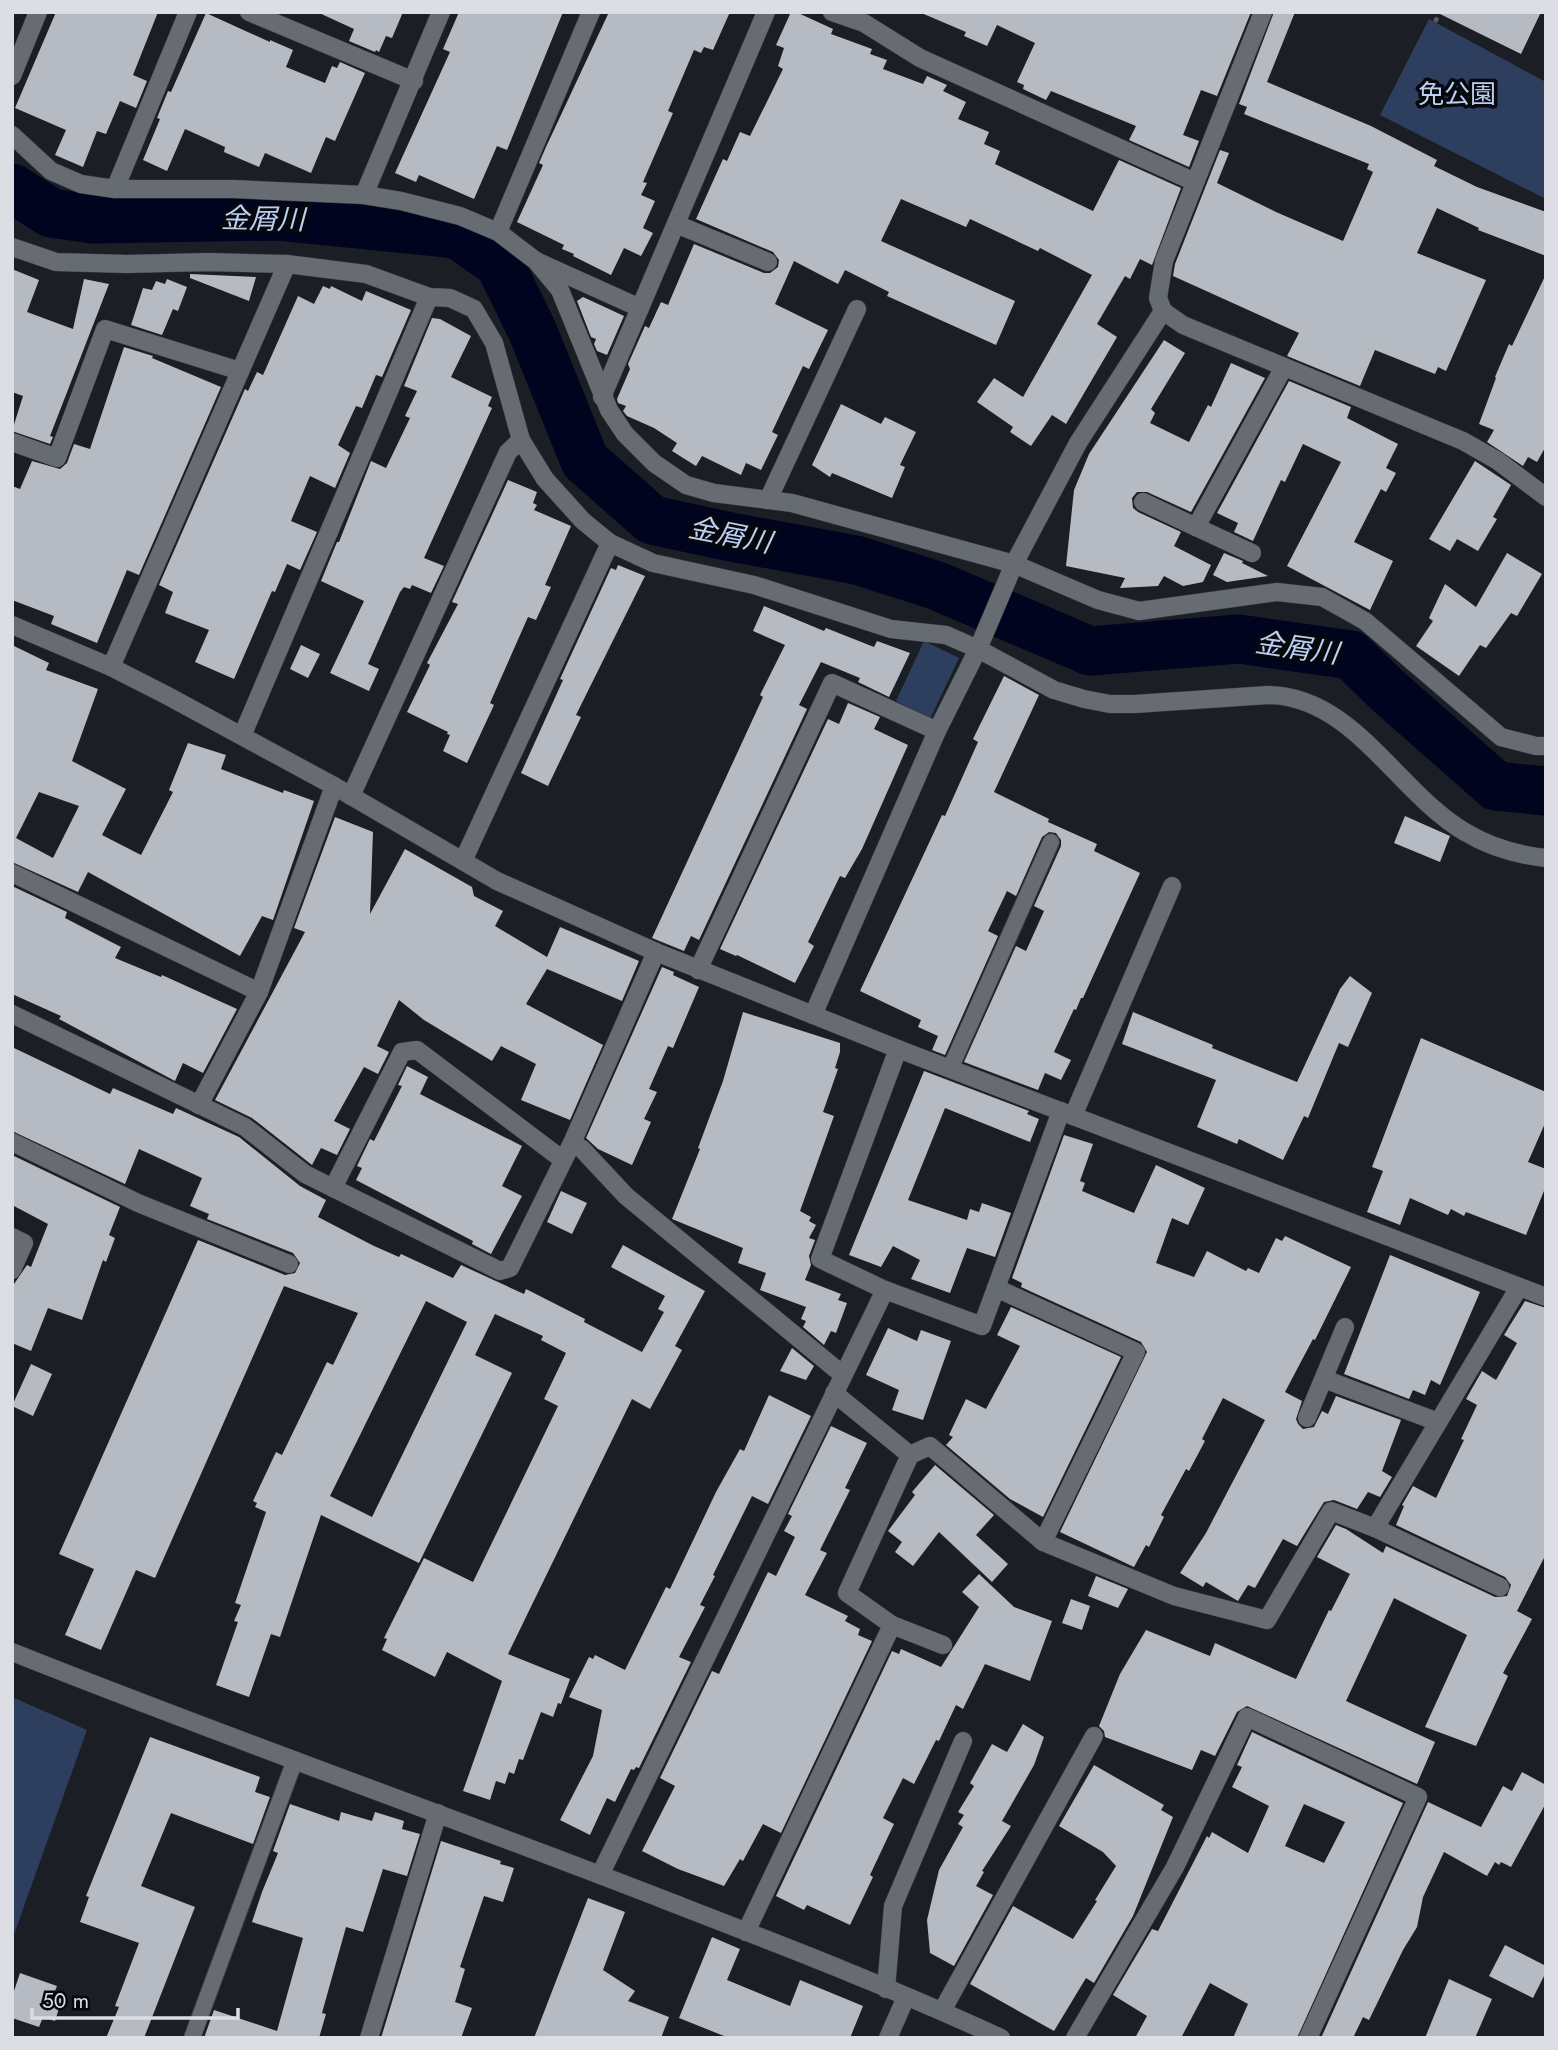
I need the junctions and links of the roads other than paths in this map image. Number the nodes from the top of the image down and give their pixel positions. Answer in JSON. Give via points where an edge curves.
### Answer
{"nodes":[{"id":1,"x":38,"y":12,"type":"edge"},
{"id":2,"x":188,"y":12,"type":"edge"},
{"id":3,"x":249,"y":12,"type":"edge"},
{"id":4,"x":440,"y":12,"type":"edge"},
{"id":5,"x":590,"y":12,"type":"edge"},
{"id":6,"x":766,"y":12,"type":"edge"},
{"id":7,"x":832,"y":12,"type":"edge"},
{"id":8,"x":1263,"y":12,"type":"edge"},
{"id":9,"x":12,"y":76,"type":"edge"},
{"id":10,"x":414,"y":80,"type":"junction"},
{"id":11,"x":12,"y":135,"type":"edge"},
{"id":12,"x":1195,"y":181,"type":"junction"},
{"id":13,"x":115,"y":189,"type":"junction"},
{"id":14,"x":364,"y":195,"type":"junction"},
{"id":15,"x":676,"y":224,"type":"junction"},
{"id":16,"x":498,"y":232,"type":"junction"},
{"id":17,"x":12,"y":247,"type":"edge"},
{"id":18,"x":536,"y":261,"type":"junction"},
{"id":19,"x":768,"y":262,"type":"dead end"},
{"id":20,"x":287,"y":264,"type":"junction"},
{"id":21,"x":429,"y":297,"type":"junction"},
{"id":22,"x":640,"y":308,"type":"junction"},
{"id":23,"x":857,"y":309,"type":"dead end"},
{"id":24,"x":1163,"y":312,"type":"junction"},
{"id":25,"x":1284,"y":367,"type":"junction"},
{"id":26,"x":240,"y":371,"type":"junction"},
{"id":27,"x":602,"y":397,"type":"junction"},
{"id":28,"x":521,"y":440,"type":"junction"},
{"id":29,"x":12,"y":442,"type":"edge"},
{"id":30,"x":1546,"y":497,"type":"edge"},
{"id":31,"x":768,"y":500,"type":"junction"},
{"id":32,"x":1143,"y":502,"type":"dead end"},
{"id":33,"x":1196,"y":527,"type":"junction"},
{"id":34,"x":610,"y":542,"type":"junction"},
{"id":35,"x":1252,"y":553,"type":"dead end"},
{"id":36,"x":1014,"y":564,"type":"junction"},
{"id":37,"x":12,"y":625,"type":"edge"},
{"id":38,"x":978,"y":649,"type":"junction"},
{"id":39,"x":111,"y":667,"type":"junction"},
{"id":40,"x":937,"y":731,"type":"junction"},
{"id":41,"x":242,"y":736,"type":"junction"},
{"id":42,"x":1546,"y":746,"type":"edge"},
{"id":43,"x":334,"y":786,"type":"junction"},
{"id":44,"x":351,"y":796,"type":"junction"},
{"id":45,"x":1051,"y":842,"type":"dead end"},
{"id":46,"x":1546,"y":858,"type":"edge"},
{"id":47,"x":463,"y":861,"type":"junction"},
{"id":48,"x":12,"y":873,"type":"edge"},
{"id":49,"x":1172,"y":886,"type":"dead end"},
{"id":50,"x":656,"y":952,"type":"junction"},
{"id":51,"x":698,"y":970,"type":"junction"},
{"id":52,"x":259,"y":992,"type":"junction"},
{"id":53,"x":12,"y":1014,"type":"edge"},
{"id":54,"x":813,"y":1015,"type":"junction"},
{"id":55,"x":898,"y":1049,"type":"junction"},
{"id":56,"x":950,"y":1069,"type":"junction"},
{"id":57,"x":199,"y":1105,"type":"junction"},
{"id":58,"x":1067,"y":1113,"type":"junction"},
{"id":59,"x":12,"y":1142,"type":"edge"},
{"id":60,"x":572,"y":1143,"type":"junction"},
{"id":61,"x":563,"y":1160,"type":"junction"},
{"id":62,"x":333,"y":1188,"type":"junction"},
{"id":63,"x":12,"y":1237,"type":"edge"},
{"id":64,"x":289,"y":1264,"type":"dead end"},
{"id":65,"x":12,"y":1270,"type":"edge"},
{"id":66,"x":1519,"y":1287,"type":"junction"},
{"id":67,"x":996,"y":1288,"type":"junction"},
{"id":68,"x":885,"y":1290,"type":"junction"},
{"id":69,"x":1546,"y":1297,"type":"edge"},
{"id":70,"x":1345,"y":1327,"type":"dead end"},
{"id":71,"x":843,"y":1375,"type":"junction"},
{"id":72,"x":1324,"y":1379,"type":"junction"},
{"id":73,"x":834,"y":1393,"type":"junction"},
{"id":74,"x":1307,"y":1418,"type":"dead end"},
{"id":75,"x":1438,"y":1422,"type":"junction"},
{"id":76,"x":910,"y":1455,"type":"junction"},
{"id":77,"x":1375,"y":1528,"type":"junction"},
{"id":78,"x":1043,"y":1542,"type":"junction"},
{"id":79,"x":1500,"y":1587,"type":"dead end"},
{"id":80,"x":892,"y":1625,"type":"junction"},
{"id":81,"x":943,"y":1645,"type":"dead end"},
{"id":82,"x":12,"y":1651,"type":"edge"},
{"id":83,"x":1094,"y":1736,"type":"dead end"},
{"id":84,"x":962,"y":1741,"type":"dead end"},
{"id":85,"x":295,"y":1760,"type":"junction"},
{"id":86,"x":438,"y":1813,"type":"junction"},
{"id":87,"x":600,"y":1875,"type":"junction"},
{"id":88,"x":747,"y":1931,"type":"junction"},
{"id":89,"x":886,"y":1989,"type":"junction"},
{"id":90,"x":906,"y":1997,"type":"junction"},
{"id":91,"x":942,"y":2011,"type":"junction"},
{"id":92,"x":192,"y":2038,"type":"edge"},
{"id":93,"x":369,"y":2038,"type":"edge"},
{"id":94,"x":888,"y":2038,"type":"edge"},
{"id":95,"x":1001,"y":2038,"type":"edge"},
{"id":96,"x":1075,"y":2038,"type":"edge"},
{"id":97,"x":1308,"y":2038,"type":"edge"}],
"edges":[{"from":1,"to":9,"type":"street"},
{"from":2,"to":13,"type":"street"},
{"from":3,"to":10,"type":"street"},
{"from":4,"to":10,"type":"street"},
{"from":5,"to":16,"type":"street"},
{"from":6,"to":15,"type":"street"},
{"from":7,"to":12,"type":"street","via":[[864,23],[920,58]]},
{"from":8,"to":12,"type":"street"},
{"from":10,"to":14,"type":"street"},
{"from":11,"to":13,"type":"street","via":[[51,171],[80,184]]},
{"from":12,"to":24,"type":"street","via":[[1164,261],[1158,298]]},
{"from":13,"to":14,"type":"street"},
{"from":14,"to":16,"type":"street","via":[[460,216]]},
{"from":15,"to":19,"type":"street"},
{"from":15,"to":22,"type":"street"},
{"from":16,"to":18,"type":"street"},
{"from":17,"to":20,"type":"street","via":[[56,262]]},
{"from":18,"to":22,"type":"street"},
{"from":18,"to":27,"type":"street","via":[[560,290]]},
{"from":20,"to":21,"type":"street","via":[[366,274]]},
{"from":20,"to":26,"type":"street"},
{"from":21,"to":28,"type":"street","via":[[450,298],[474,309],[494,343]]},
{"from":21,"to":41,"type":"street"},
{"from":22,"to":27,"type":"street"},
{"from":23,"to":31,"type":"street"},
{"from":24,"to":25,"type":"street","via":[[1183,325]]},
{"from":24,"to":36,"type":"street","via":[[1078,443]]},
{"from":25,"to":30,"type":"street","via":[[1463,441]]},
{"from":25,"to":33,"type":"street"},
{"from":26,"to":29,"type":"street","via":[[106,329],[57,458]]},
{"from":26,"to":39,"type":"street"},
{"from":27,"to":31,"type":"street","via":[[625,435],[686,485]]},
{"from":28,"to":34,"type":"street","via":[[545,479],[583,521]]},
{"from":28,"to":44,"type":"street","via":[[508,452]]},
{"from":31,"to":36,"type":"street"},
{"from":32,"to":33,"type":"street"},
{"from":33,"to":35,"type":"street"},
{"from":34,"to":38,"type":"street","via":[[653,563],[754,585],[891,629],[946,635]]},
{"from":34,"to":47,"type":"street"},
{"from":36,"to":38,"type":"street"},
{"from":36,"to":42,"type":"street","via":[[1098,600],[1139,611],[1277,592],[1322,597],[1365,621],[1501,737]]},
{"from":37,"to":39,"type":"street"},
{"from":38,"to":40,"type":"street"},
{"from":38,"to":46,"type":"street","via":[[1054,690],[1110,704],[1268,695],[1303,700],[1333,714],[1465,832],[1506,850]]},
{"from":39,"to":41,"type":"street"},
{"from":40,"to":51,"type":"street","via":[[832,683]]},
{"from":40,"to":54,"type":"street"},
{"from":41,"to":43,"type":"street"},
{"from":43,"to":44,"type":"street"},
{"from":43,"to":52,"type":"street"},
{"from":44,"to":47,"type":"street"},
{"from":45,"to":56,"type":"lane"},
{"from":47,"to":50,"type":"street","via":[[497,881]]},
{"from":48,"to":52,"type":"street"},
{"from":49,"to":58,"type":"street"},
{"from":50,"to":51,"type":"street"},
{"from":50,"to":60,"type":"street"},
{"from":51,"to":54,"type":"street"},
{"from":52,"to":57,"type":"street"},
{"from":53,"to":57,"type":"street"},
{"from":54,"to":55,"type":"street"},
{"from":55,"to":56,"type":"street"},
{"from":55,"to":68,"type":"street","via":[[820,1259]]},
{"from":56,"to":58,"type":"street"},
{"from":57,"to":62,"type":"street","via":[[245,1127],[305,1174]]},
{"from":58,"to":66,"type":"street"},
{"from":58,"to":67,"type":"street"},
{"from":59,"to":64,"type":"street","via":[[138,1203]]},
{"from":60,"to":61,"type":"street"},
{"from":60,"to":71,"type":"street","via":[[626,1196]]},
{"from":61,"to":62,"type":"street","via":[[510,1268],[500,1271]]},
{"from":61,"to":62,"type":"street","via":[[417,1050],[402,1052]]},
{"from":63,"to":65,"type":"street","via":[[24,1243]]},
{"from":66,"to":69,"type":"street"},
{"from":66,"to":75,"type":"street"},
{"from":67,"to":68,"type":"street","via":[[982,1326]]},
{"from":67,"to":78,"type":"street","via":[[1136,1352]]},
{"from":68,"to":71,"type":"street"},
{"from":70,"to":72,"type":"street"},
{"from":71,"to":73,"type":"street"},
{"from":72,"to":74,"type":"street"},
{"from":72,"to":75,"type":"street"},
{"from":73,"to":76,"type":"street"},
{"from":73,"to":87,"type":"street"},
{"from":75,"to":77,"type":"street"},
{"from":76,"to":78,"type":"street","via":[[930,1446]]},
{"from":76,"to":80,"type":"street","via":[[847,1593]]},
{"from":77,"to":78,"type":"street","via":[[1331,1511],[1267,1620],[1174,1596]]},
{"from":77,"to":79,"type":"street"},
{"from":80,"to":81,"type":"street"},
{"from":80,"to":88,"type":"street"},
{"from":82,"to":85,"type":"street"},
{"from":83,"to":91,"type":"street"},
{"from":84,"to":89,"type":"street","via":[[893,1906]]},
{"from":85,"to":86,"type":"street"},
{"from":85,"to":92,"type":"lane"},
{"from":86,"to":87,"type":"street"},
{"from":86,"to":93,"type":"street"},
{"from":87,"to":88,"type":"street"},
{"from":88,"to":89,"type":"street"},
{"from":89,"to":90,"type":"street"},
{"from":90,"to":91,"type":"street"},
{"from":90,"to":94,"type":"street"},
{"from":91,"to":95,"type":"street"},
{"from":96,"to":97,"type":"street","via":[[1175,1867],[1247,1717],[1418,1797]]}]}
